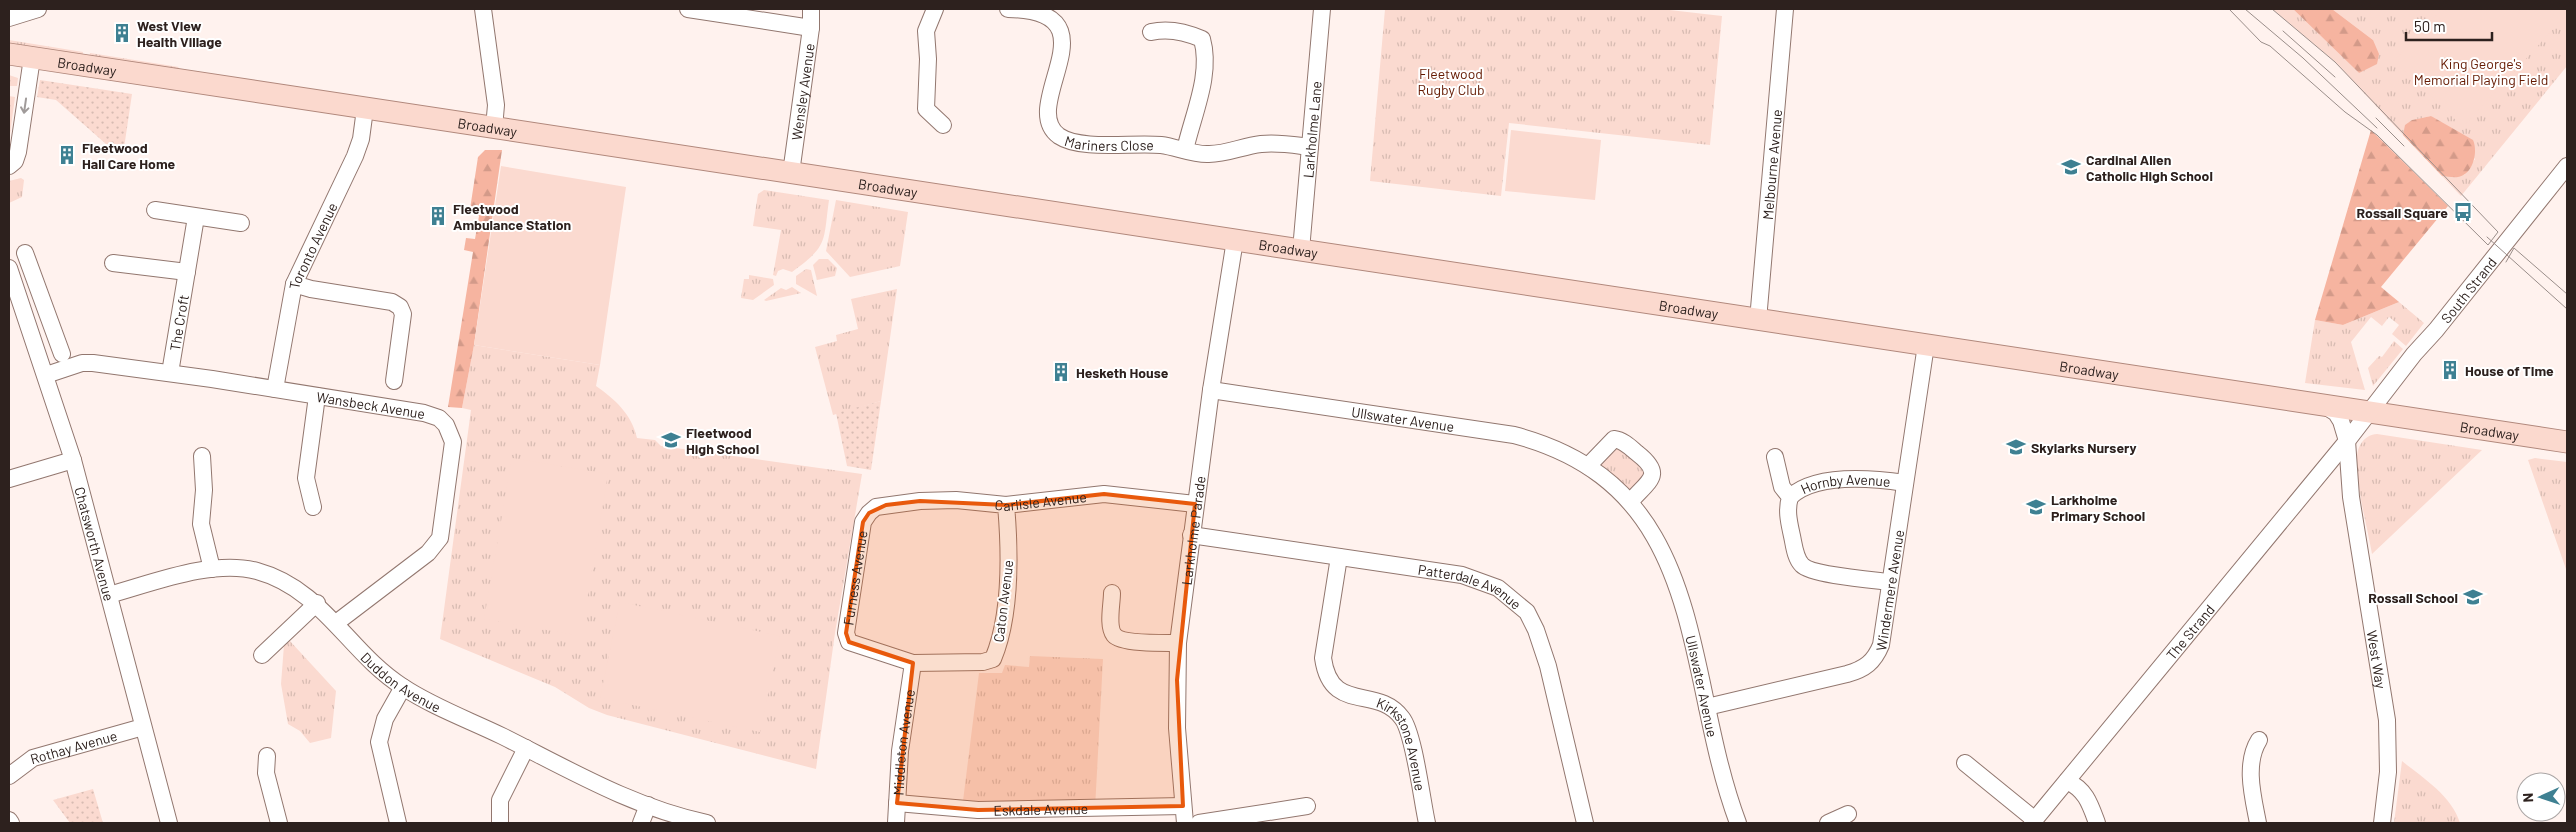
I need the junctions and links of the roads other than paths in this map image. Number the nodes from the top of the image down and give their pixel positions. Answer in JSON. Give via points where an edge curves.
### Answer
{"nodes":[{"id":1,"x":38,"y":9,"type":"edge"},
{"id":2,"x":483,"y":9,"type":"edge"},
{"id":3,"x":688,"y":9,"type":"edge"},
{"id":4,"x":811,"y":9,"type":"edge"},
{"id":5,"x":935,"y":9,"type":"edge"},
{"id":6,"x":1008,"y":9,"type":"edge"},
{"id":7,"x":1322,"y":9,"type":"edge"},
{"id":8,"x":1785,"y":9,"type":"edge"},
{"id":9,"x":9,"y":18,"type":"edge"},
{"id":10,"x":811,"y":28,"type":"junction"},
{"id":11,"x":1151,"y":32,"type":"dead end"},
{"id":12,"x":9,"y":54,"type":"edge"},
{"id":13,"x":32,"y":58,"type":"junction"},
{"id":14,"x":365,"y":109,"type":"junction"},
{"id":15,"x":943,"y":125,"type":"dead end"},
{"id":16,"x":494,"y":128,"type":"junction"},
{"id":17,"x":1310,"y":147,"type":"junction"},
{"id":18,"x":1185,"y":150,"type":"junction"},
{"id":19,"x":9,"y":166,"type":"edge"},
{"id":20,"x":2567,"y":166,"type":"edge"},
{"id":21,"x":791,"y":173,"type":"junction"},
{"id":22,"x":155,"y":210,"type":"dead end"},
{"id":23,"x":196,"y":217,"type":"junction"},
{"id":24,"x":241,"y":223,"type":"dead end"},
{"id":25,"x":1235,"y":240,"type":"junction"},
{"id":26,"x":1301,"y":250,"type":"junction"},
{"id":27,"x":25,"y":253,"type":"dead end"},
{"id":28,"x":113,"y":263,"type":"dead end"},
{"id":29,"x":187,"y":272,"type":"junction"},
{"id":30,"x":10,"y":276,"type":"edge"},
{"id":31,"x":294,"y":284,"type":"junction"},
{"id":32,"x":44,"y":305,"type":"junction"},
{"id":33,"x":25,"y":312,"type":"junction"},
{"id":34,"x":1758,"y":320,"type":"junction"},
{"id":35,"x":1926,"y":345,"type":"junction"},
{"id":36,"x":62,"y":354,"type":"dead end"},
{"id":37,"x":170,"y":372,"type":"junction"},
{"id":38,"x":46,"y":375,"type":"junction"},
{"id":39,"x":394,"y":381,"type":"dead end"},
{"id":40,"x":275,"y":388,"type":"junction"},
{"id":41,"x":1211,"y":390,"type":"junction"},
{"id":42,"x":317,"y":396,"type":"junction"},
{"id":43,"x":2325,"y":406,"type":"junction"},
{"id":44,"x":2368,"y":413,"type":"junction"},
{"id":45,"x":2347,"y":441,"type":"junction"},
{"id":46,"x":2567,"y":442,"type":"edge"},
{"id":47,"x":202,"y":456,"type":"dead end"},
{"id":48,"x":1775,"y":457,"type":"dead end"},
{"id":49,"x":73,"y":460,"type":"junction"},
{"id":50,"x":2328,"y":463,"type":"junction"},
{"id":51,"x":1588,"y":466,"type":"junction"},
{"id":52,"x":9,"y":479,"type":"edge"},
{"id":53,"x":1905,"y":483,"type":"junction"},
{"id":54,"x":1790,"y":497,"type":"junction"},
{"id":55,"x":2351,"y":497,"type":"junction"},
{"id":56,"x":1630,"y":502,"type":"junction"},
{"id":57,"x":1195,"y":504,"type":"junction"},
{"id":58,"x":886,"y":505,"type":"joint"},
{"id":59,"x":1006,"y":505,"type":"junction"},
{"id":60,"x":313,"y":507,"type":"dead end"},
{"id":61,"x":1191,"y":535,"type":"junction"},
{"id":62,"x":1339,"y":557,"type":"junction"},
{"id":63,"x":212,"y":569,"type":"junction"},
{"id":64,"x":1890,"y":582,"type":"junction"},
{"id":65,"x":1112,"y":593,"type":"dead end"},
{"id":66,"x":109,"y":595,"type":"junction"},
{"id":67,"x":317,"y":603,"type":"junction"},
{"id":68,"x":336,"y":623,"type":"junction"},
{"id":69,"x":846,"y":633,"type":"joint"},
{"id":70,"x":1178,"y":643,"type":"junction"},
{"id":71,"x":262,"y":655,"type":"dead end"},
{"id":72,"x":913,"y":662,"type":"junction"},
{"id":73,"x":403,"y":687,"type":"junction"},
{"id":74,"x":1707,"y":707,"type":"junction"},
{"id":75,"x":143,"y":727,"type":"junction"},
{"id":76,"x":2258,"y":740,"type":"dead end"},
{"id":77,"x":526,"y":748,"type":"junction"},
{"id":78,"x":267,"y":756,"type":"dead end"},
{"id":79,"x":1965,"y":763,"type":"dead end"},
{"id":80,"x":9,"y":776,"type":"edge"},
{"id":81,"x":2067,"y":780,"type":"junction"},
{"id":82,"x":897,"y":803,"type":"junction"},
{"id":83,"x":648,"y":805,"type":"junction"},
{"id":84,"x":1183,"y":806,"type":"junction"},
{"id":85,"x":1307,"y":806,"type":"dead end"},
{"id":86,"x":1848,"y":814,"type":"dead end"},
{"id":87,"x":1077,"y":816,"type":"edge"},
{"id":88,"x":9,"y":820,"type":"edge"},
{"id":89,"x":2033,"y":821,"type":"edge"},
{"id":90,"x":274,"y":822,"type":"edge"},
{"id":91,"x":1735,"y":822,"type":"edge"},
{"id":92,"x":11,"y":823,"type":"edge"},
{"id":93,"x":169,"y":823,"type":"edge"},
{"id":94,"x":398,"y":823,"type":"edge"},
{"id":95,"x":500,"y":823,"type":"edge"},
{"id":96,"x":641,"y":823,"type":"edge"},
{"id":97,"x":707,"y":823,"type":"edge"},
{"id":98,"x":896,"y":823,"type":"edge"},
{"id":99,"x":1186,"y":823,"type":"edge"},
{"id":100,"x":1199,"y":823,"type":"edge"},
{"id":101,"x":1427,"y":823,"type":"edge"},
{"id":102,"x":1585,"y":823,"type":"edge"},
{"id":103,"x":1828,"y":823,"type":"edge"},
{"id":104,"x":2097,"y":823,"type":"edge"},
{"id":105,"x":2258,"y":823,"type":"edge"},
{"id":106,"x":2382,"y":823,"type":"edge"}],
"edges":[{"from":1,"to":9,"type":"street"},
{"from":2,"to":16,"type":"street","via":[[496,105]]},
{"from":3,"to":10,"type":"street"},
{"from":4,"to":10,"type":"street","name":"Wensley Avenue"},
{"from":5,"to":15,"type":"street","via":[[926,31],[928,59],[920,112]]},
{"from":6,"to":18,"type":"street","name":"Mariners Close","via":[[1041,12],[1059,31],[1062,46],[1060,65],[1046,113],[1059,136],[1073,142],[1145,144]]},
{"from":7,"to":17,"type":"street","name":"Larkholme Lane"},
{"from":8,"to":34,"type":"street","name":"Melbourne Avenue"},
{"from":10,"to":21,"type":"street","name":"Wensley Avenue"},
{"from":11,"to":18,"type":"street","via":[[1163,30],[1192,35],[1202,39],[1206,52],[1205,70]]},
{"from":12,"to":13,"type":"main road","name":"Broadway"},
{"from":13,"to":14,"type":"main road","name":"Broadway"},
{"from":13,"to":19,"type":"street","one_way":true,"via":[[18,152]]},
{"from":14,"to":16,"type":"main road","name":"Broadway"},
{"from":14,"to":31,"type":"street","name":"Toronto Avenue","via":[[355,156]]},
{"from":16,"to":21,"type":"main road","name":"Broadway"},
{"from":17,"to":18,"type":"street","name":"Mariners Close","via":[[1260,144],[1207,155]]},
{"from":17,"to":26,"type":"street","name":"Larkholme Lane"},
{"from":20,"to":44,"type":"street","name":"South Strand"},
{"from":21,"to":25,"type":"main road","name":"Broadway"},
{"from":22,"to":23,"type":"street"},
{"from":23,"to":24,"type":"street"},
{"from":23,"to":29,"type":"street","name":"The Croft"},
{"from":25,"to":26,"type":"main road","name":"Broadway"},
{"from":25,"to":41,"type":"street","name":"Larkholme Parade"},
{"from":26,"to":34,"type":"main road","name":"Broadway"},
{"from":27,"to":32,"type":"street"},
{"from":28,"to":29,"type":"street"},
{"from":29,"to":37,"type":"street","name":"The Croft"},
{"from":30,"to":33,"type":"street","name":"Chatsworth Avenue"},
{"from":31,"to":39,"type":"street","via":[[392,302],[400,307],[403,314]]},
{"from":31,"to":40,"type":"street","name":"Toronto Avenue"},
{"from":32,"to":33,"type":"street"},
{"from":32,"to":36,"type":"street"},
{"from":33,"to":38,"type":"street","name":"Chatsworth Avenue"},
{"from":34,"to":35,"type":"main road","name":"Broadway"},
{"from":35,"to":43,"type":"main road","name":"Broadway"},
{"from":35,"to":53,"type":"street","name":"Windermere Avenue"},
{"from":37,"to":38,"type":"street","name":"Wansbeck Avenue","via":[[82,363]]},
{"from":37,"to":40,"type":"street","name":"Wansbeck Avenue"},
{"from":38,"to":49,"type":"street","name":"Chatsworth Avenue"},
{"from":40,"to":42,"type":"street","name":"Wansbeck Avenue"},
{"from":41,"to":51,"type":"street","name":"Ullswater Avenue","via":[[1514,435],[1562,451]]},
{"from":41,"to":57,"type":"street","name":"Larkholme Parade"},
{"from":42,"to":60,"type":"street","via":[[306,478]]},
{"from":42,"to":68,"type":"street","name":"Wansbeck Avenue","via":[[431,414],[446,425],[453,442],[442,529],[435,546]]},
{"from":43,"to":44,"type":"main road","name":"Broadway"},
{"from":43,"to":45,"type":"street","via":[[2341,420]]},
{"from":44,"to":45,"type":"street","name":"The Strand"},
{"from":44,"to":46,"type":"main road","name":"Broadway"},
{"from":45,"to":50,"type":"street","name":"The Strand"},
{"from":45,"to":55,"type":"street","name":"West Way"},
{"from":47,"to":63,"type":"street","via":[[201,524]]},
{"from":48,"to":54,"type":"street","via":[[1782,487]]},
{"from":49,"to":52,"type":"street"},
{"from":49,"to":66,"type":"street","name":"Chatsworth Avenue"},
{"from":50,"to":55,"type":"street","name":"West Way","via":[[2342,479]]},
{"from":50,"to":81,"type":"street","name":"The Strand"},
{"from":51,"to":56,"type":"street","name":"Ullswater Avenue"},
{"from":51,"to":56,"type":"street","via":[[1614,439],[1620,439],[1652,464],[1651,478]]},
{"from":53,"to":54,"type":"street","name":"Hornby Avenue","via":[[1869,479],[1832,481],[1804,487]]},
{"from":53,"to":64,"type":"street","name":"Windermere Avenue"},
{"from":54,"to":64,"type":"street","via":[[1788,520],[1802,565],[1817,572]]},
{"from":55,"to":106,"type":"street","name":"West Way","via":[[2386,720],[2388,764]]},
{"from":56,"to":74,"type":"street","name":"Ullswater Avenue","via":[[1666,555]]},
{"from":57,"to":59,"type":"street","name":"Carlisle Avenue","via":[[1104,494]]},
{"from":57,"to":61,"type":"street","name":"Larkholme Parade"},
{"from":58,"to":59,"type":"street","name":"Carlisle Avenue","via":[[956,500]]},
{"from":58,"to":69,"type":"street","name":"Furness Avenue","via":[[869,512],[863,522]]},
{"from":59,"to":72,"type":"street","name":"Caton Avenue","via":[[1008,578],[999,644],[992,659],[983,662]]},
{"from":61,"to":62,"type":"street","name":"Patterdale Avenue"},
{"from":61,"to":70,"type":"street","name":"Larkholme Parade"},
{"from":62,"to":101,"type":"street","name":"Kirkstone Avenue","via":[[1324,658],[1325,672],[1338,691],[1348,696],[1380,701],[1395,709],[1404,720]]},
{"from":62,"to":102,"type":"street","name":"Patterdale Avenue","via":[[1482,580],[1498,588],[1527,612],[1543,647]]},
{"from":63,"to":66,"type":"street","name":"Duddon Avenue"},
{"from":63,"to":67,"type":"street","name":"Duddon Avenue","via":[[243,569],[275,577]]},
{"from":64,"to":74,"type":"street","name":"Windermere Avenue","via":[[1877,656],[1869,665],[1847,674]]},
{"from":65,"to":70,"type":"street","via":[[1111,627],[1114,635],[1122,640]]},
{"from":66,"to":75,"type":"street","name":"Chatsworth Avenue"},
{"from":67,"to":68,"type":"street","name":"Duddon Avenue"},
{"from":67,"to":71,"type":"street"},
{"from":68,"to":73,"type":"street","name":"Duddon Avenue","via":[[372,663]]},
{"from":69,"to":72,"type":"street","name":"Caton Avenue","via":[[849,642]]},
{"from":70,"to":84,"type":"street","name":"Larkholme Parade","via":[[1177,728]]},
{"from":72,"to":82,"type":"street","name":"Middleton Avenue","via":[[900,751]]},
{"from":73,"to":77,"type":"street","name":"Duddon Avenue"},
{"from":73,"to":94,"type":"street","via":[[385,719],[379,742]]},
{"from":74,"to":91,"type":"street","name":"Ullswater Avenue"},
{"from":75,"to":80,"type":"street","name":"Rothay Avenue","via":[[33,758]]},
{"from":75,"to":93,"type":"street","name":"Chatsworth Avenue"},
{"from":76,"to":105,"type":"street","via":[[2252,750],[2251,769]]},
{"from":77,"to":83,"type":"street","name":"Duddon Avenue","via":[[592,782]]},
{"from":77,"to":95,"type":"street","via":[[500,800]]},
{"from":78,"to":90,"type":"street","via":[[266,773]]},
{"from":79,"to":89,"type":"street"},
{"from":81,"to":89,"type":"street","name":"The Strand"},
{"from":81,"to":104,"type":"street","via":[[2090,802]]},
{"from":82,"to":87,"type":"street","name":"Eskdale Avenue"},
{"from":82,"to":98,"type":"street","name":"Middleton Avenue"},
{"from":83,"to":96,"type":"street"},
{"from":83,"to":97,"type":"street","name":"Duddon Avenue"},
{"from":84,"to":87,"type":"street","name":"Eskdale Avenue"},
{"from":84,"to":99,"type":"street","name":"Larkholme Parade"},
{"from":85,"to":100,"type":"street"},
{"from":86,"to":103,"type":"street"},
{"from":88,"to":92,"type":"street"}]}
